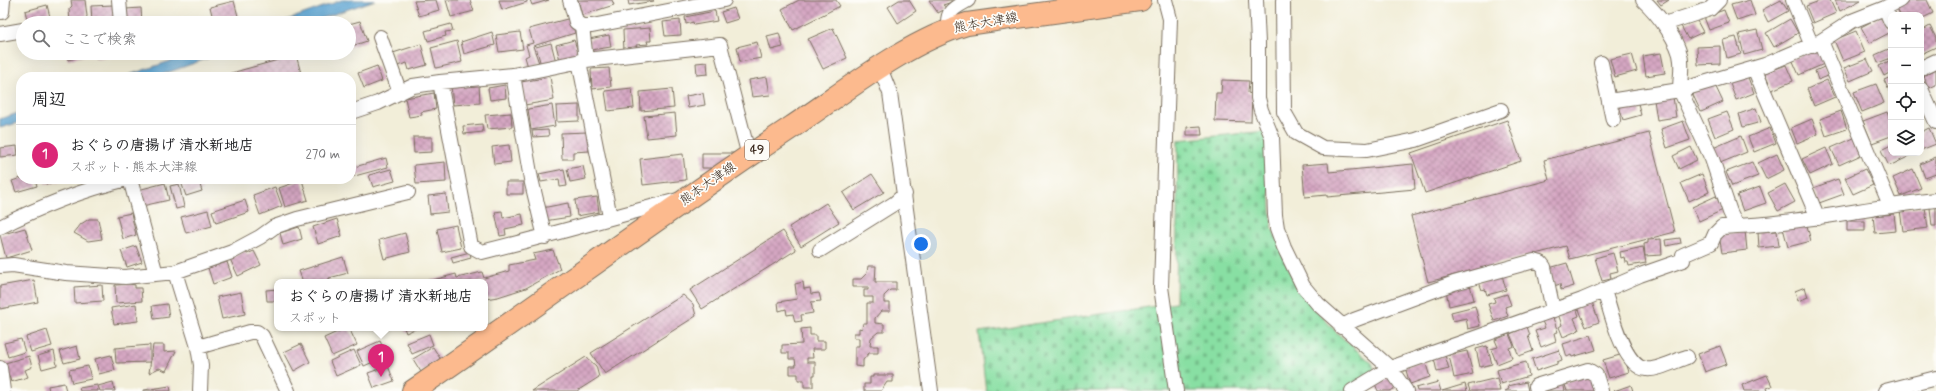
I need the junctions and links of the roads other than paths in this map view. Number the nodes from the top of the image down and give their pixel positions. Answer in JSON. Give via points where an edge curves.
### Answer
{"nodes":[{"id":1,"x":119,"y":0,"type":"edge"},
{"id":2,"x":570,"y":0,"type":"edge"},
{"id":3,"x":724,"y":0,"type":"edge"},
{"id":4,"x":968,"y":0,"type":"edge"},
{"id":5,"x":1140,"y":0,"type":"edge"},
{"id":6,"x":1165,"y":0,"type":"edge"},
{"id":7,"x":1256,"y":0,"type":"edge"},
{"id":8,"x":1283,"y":0,"type":"edge"},
{"id":9,"x":1643,"y":0,"type":"edge"},
{"id":10,"x":1719,"y":0,"type":"edge"},
{"id":11,"x":1793,"y":0,"type":"edge"},
{"id":12,"x":1900,"y":0,"type":"edge"},
{"id":13,"x":1885,"y":8,"type":"junction"},
{"id":14,"x":1888,"y":15,"type":"edge"},
{"id":15,"x":120,"y":16,"type":"edge"},
{"id":16,"x":1664,"y":24,"type":"junction"},
{"id":17,"x":582,"y":26,"type":"junction"},
{"id":18,"x":949,"y":29,"type":"junction"},
{"id":19,"x":16,"y":31,"type":"edge"},
{"id":20,"x":0,"y":34,"type":"edge"},
{"id":21,"x":380,"y":37,"type":"dead end"},
{"id":22,"x":1817,"y":43,"type":"junction"},
{"id":23,"x":582,"y":61,"type":"junction"},
{"id":24,"x":1936,"y":61,"type":"edge"},
{"id":25,"x":1601,"y":63,"type":"dead end"},
{"id":26,"x":1924,"y":67,"type":"edge"},
{"id":27,"x":880,"y":68,"type":"junction"},
{"id":28,"x":1754,"y":68,"type":"junction"},
{"id":29,"x":513,"y":75,"type":"junction"},
{"id":30,"x":440,"y":82,"type":"junction"},
{"id":31,"x":1680,"y":90,"type":"junction"},
{"id":32,"x":400,"y":93,"type":"junction"},
{"id":33,"x":1924,"y":96,"type":"edge"},
{"id":34,"x":1609,"y":101,"type":"junction"},
{"id":35,"x":356,"y":110,"type":"edge"},
{"id":36,"x":1501,"y":110,"type":"dead end"},
{"id":37,"x":1613,"y":120,"type":"dead end"},
{"id":38,"x":1936,"y":122,"type":"edge"},
{"id":39,"x":748,"y":156,"type":"junction"},
{"id":40,"x":107,"y":184,"type":"edge"},
{"id":41,"x":129,"y":184,"type":"edge"},
{"id":42,"x":408,"y":192,"type":"dead end"},
{"id":43,"x":905,"y":194,"type":"junction"},
{"id":44,"x":688,"y":198,"type":"junction"},
{"id":45,"x":1936,"y":200,"type":"edge"},
{"id":46,"x":1890,"y":205,"type":"junction"},
{"id":47,"x":610,"y":217,"type":"junction"},
{"id":48,"x":1818,"y":218,"type":"junction"},
{"id":49,"x":0,"y":226,"type":"edge"},
{"id":50,"x":1737,"y":226,"type":"junction"},
{"id":51,"x":545,"y":237,"type":"junction"},
{"id":52,"x":820,"y":250,"type":"dead end"},
{"id":53,"x":0,"y":266,"type":"edge"},
{"id":54,"x":175,"y":272,"type":"junction"},
{"id":55,"x":156,"y":274,"type":"junction"},
{"id":56,"x":1604,"y":290,"type":"junction"},
{"id":57,"x":1553,"y":310,"type":"junction"},
{"id":58,"x":1341,"y":327,"type":"junction"},
{"id":59,"x":198,"y":347,"type":"junction"},
{"id":60,"x":1687,"y":356,"type":"dead end"},
{"id":61,"x":0,"y":368,"type":"edge"},
{"id":62,"x":1390,"y":368,"type":"junction"},
{"id":63,"x":1930,"y":383,"type":"edge"},
{"id":64,"x":3,"y":391,"type":"edge"},
{"id":65,"x":200,"y":391,"type":"edge"},
{"id":66,"x":288,"y":391,"type":"edge"},
{"id":67,"x":413,"y":391,"type":"edge"},
{"id":68,"x":931,"y":391,"type":"edge"},
{"id":69,"x":1176,"y":391,"type":"edge"},
{"id":70,"x":1352,"y":391,"type":"edge"},
{"id":71,"x":1406,"y":391,"type":"edge"},
{"id":72,"x":1537,"y":391,"type":"edge"},
{"id":73,"x":1601,"y":391,"type":"edge"},
{"id":74,"x":1885,"y":391,"type":"edge"}],
"edges":[{"from":1,"to":15,"type":"street"},
{"from":2,"to":17,"type":"street","via":[[576,22]]},
{"from":3,"to":17,"type":"street"},
{"from":4,"to":18,"type":"street","via":[[950,13]]},
{"from":5,"to":18,"type":"main road","name":"熊本大津線","number":"49","via":[[967,24]]},
{"from":6,"to":69,"type":"street","via":[[1170,18],[1162,287]]},
{"from":7,"to":58,"type":"street","via":[[1258,98],[1272,137],[1277,228],[1303,286]]},
{"from":8,"to":36,"type":"street","via":[[1284,112],[1296,133],[1317,145],[1323,148],[1367,150],[1416,140]]},
{"from":9,"to":16,"type":"street"},
{"from":10,"to":16,"type":"street","via":[[1710,9]]},
{"from":11,"to":22,"type":"street"},
{"from":12,"to":13,"type":"street"},
{"from":13,"to":14,"type":"street"},
{"from":13,"to":22,"type":"street","via":[[1852,21]]},
{"from":16,"to":31,"type":"street","via":[[1682,60]]},
{"from":17,"to":23,"type":"street"},
{"from":18,"to":27,"type":"main road","name":"熊本大津線","number":"49","via":[[914,46]]},
{"from":19,"to":20,"type":"street"},
{"from":21,"to":32,"type":"street"},
{"from":22,"to":28,"type":"street"},
{"from":22,"to":46,"type":"street"},
{"from":23,"to":29,"type":"street"},
{"from":23,"to":39,"type":"street","via":[[720,45]]},
{"from":23,"to":47,"type":"street"},
{"from":24,"to":26,"type":"street"},
{"from":25,"to":34,"type":"street"},
{"from":27,"to":39,"type":"main road","name":"熊本大津線","number":"49"},
{"from":27,"to":43,"type":"street","via":[[890,93]]},
{"from":28,"to":31,"type":"street"},
{"from":28,"to":48,"type":"street"},
{"from":29,"to":30,"type":"street"},
{"from":29,"to":51,"type":"street","via":[[531,179]]},
{"from":30,"to":32,"type":"street","via":[[413,86]]},
{"from":30,"to":51,"type":"street","via":[[471,246],[482,252]]},
{"from":31,"to":34,"type":"street"},
{"from":31,"to":50,"type":"street","via":[[1712,159]]},
{"from":32,"to":35,"type":"street"},
{"from":33,"to":38,"type":"street"},
{"from":34,"to":37,"type":"street"},
{"from":39,"to":44,"type":"main road","name":"熊本大津線","number":"49"},
{"from":40,"to":49,"type":"street","via":[[32,211]]},
{"from":41,"to":55,"type":"street"},
{"from":42,"to":54,"type":"street","via":[[297,219],[274,227],[232,252]]},
{"from":43,"to":52,"type":"street"},
{"from":43,"to":68,"type":"street"},
{"from":44,"to":47,"type":"street"},
{"from":44,"to":67,"type":"main road","name":"熊本大津線","number":"49","via":[[502,331]]},
{"from":45,"to":46,"type":"street"},
{"from":46,"to":48,"type":"street"},
{"from":47,"to":51,"type":"street"},
{"from":48,"to":50,"type":"street"},
{"from":50,"to":56,"type":"street","via":[[1722,227],[1710,242],[1684,255],[1683,260]]},
{"from":53,"to":55,"type":"street","via":[[14,265],[126,277]]},
{"from":54,"to":55,"type":"street"},
{"from":54,"to":59,"type":"street"},
{"from":56,"to":57,"type":"street"},
{"from":56,"to":60,"type":"street","via":[[1621,342],[1640,367],[1647,370]]},
{"from":57,"to":58,"type":"street","via":[[1544,265],[1534,261],[1454,283]]},
{"from":57,"to":62,"type":"street"},
{"from":58,"to":62,"type":"street"},
{"from":59,"to":65,"type":"street","via":[[201,365]]},
{"from":59,"to":66,"type":"street","via":[[257,332],[262,336]]},
{"from":61,"to":64,"type":"street"},
{"from":62,"to":70,"type":"street"},
{"from":62,"to":71,"type":"street"},
{"from":63,"to":74,"type":"street"},
{"from":72,"to":73,"type":"street","via":[[1536,386],[1588,370],[1596,376]]}]}
